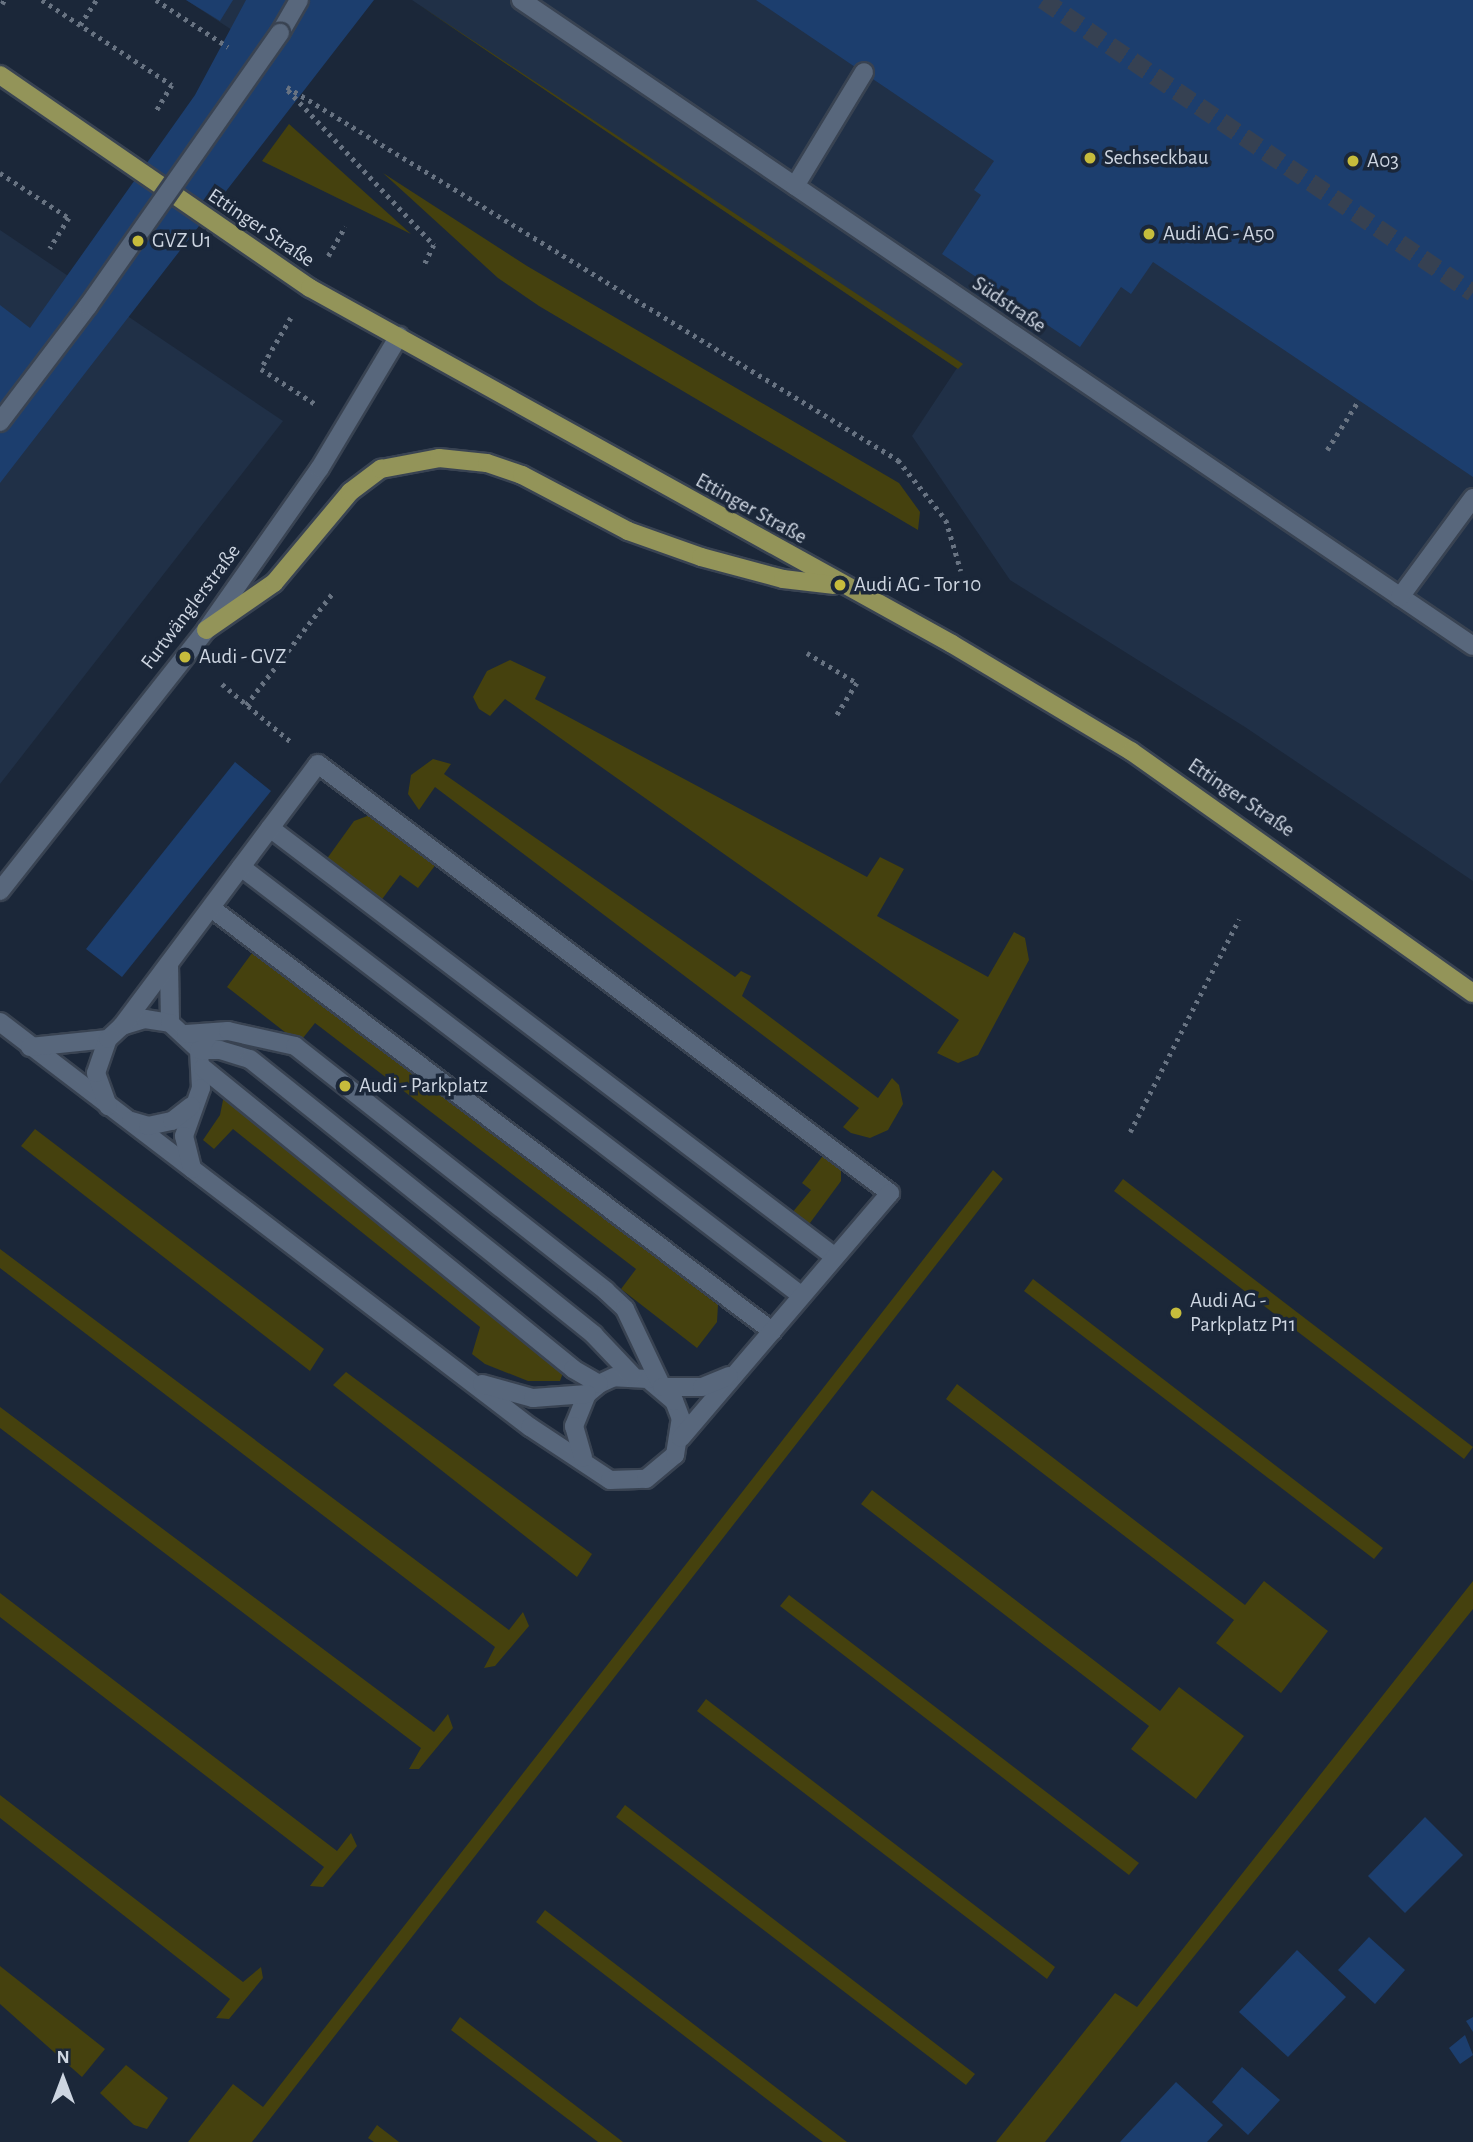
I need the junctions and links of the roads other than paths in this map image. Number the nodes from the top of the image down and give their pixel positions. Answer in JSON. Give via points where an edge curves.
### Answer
{"nodes":[{"id":1,"x":297,"y":0,"type":"edge"},
{"id":2,"x":521,"y":0,"type":"edge"},
{"id":3,"x":864,"y":72,"type":"dead end"},
{"id":4,"x":0,"y":75,"type":"edge"},
{"id":5,"x":795,"y":186,"type":"junction"},
{"id":6,"x":399,"y":336,"type":"junction"},
{"id":7,"x":0,"y":422,"type":"edge"},
{"id":8,"x":1473,"y":498,"type":"edge"},
{"id":9,"x":840,"y":585,"type":"junction"},
{"id":10,"x":1400,"y":597,"type":"junction"},
{"id":11,"x":206,"y":631,"type":"junction"},
{"id":12,"x":1473,"y":646,"type":"edge"},
{"id":13,"x":270,"y":828,"type":"junction"},
{"id":14,"x":241,"y":867,"type":"junction"},
{"id":15,"x":0,"y":891,"type":"edge"},
{"id":16,"x":211,"y":908,"type":"junction"},
{"id":17,"x":170,"y":960,"type":"junction"},
{"id":18,"x":1473,"y":993,"type":"edge"},
{"id":19,"x":0,"y":1022,"type":"edge"},
{"id":20,"x":170,"y":1023,"type":"junction"},
{"id":21,"x":122,"y":1026,"type":"junction"},
{"id":22,"x":187,"y":1034,"type":"junction"},
{"id":23,"x":108,"y":1039,"type":"junction"},
{"id":24,"x":30,"y":1047,"type":"junction"},
{"id":25,"x":199,"y":1050,"type":"junction"},
{"id":26,"x":203,"y":1068,"type":"junction"},
{"id":27,"x":192,"y":1106,"type":"junction"},
{"id":28,"x":108,"y":1107,"type":"junction"},
{"id":29,"x":124,"y":1119,"type":"junction"},
{"id":30,"x":192,"y":1169,"type":"junction"},
{"id":31,"x":835,"y":1257,"type":"junction"},
{"id":32,"x":802,"y":1296,"type":"junction"},
{"id":33,"x":772,"y":1331,"type":"junction"},
{"id":34,"x":737,"y":1372,"type":"junction"},
{"id":35,"x":632,"y":1375,"type":"junction"},
{"id":36,"x":468,"y":1380,"type":"junction"},
{"id":37,"x":662,"y":1388,"type":"junction"},
{"id":38,"x":593,"y":1389,"type":"junction"},
{"id":39,"x":681,"y":1438,"type":"junction"},
{"id":40,"x":583,"y":1458,"type":"junction"}],
"edges":[{"from":1,"to":7,"type":"street","bridge":true,"via":[[280,33],[88,306]]},
{"from":2,"to":5,"type":"street","name":"Südstraße"},
{"from":3,"to":5,"type":"street"},
{"from":4,"to":6,"type":"main road","name":"Ettinger Straße","via":[[310,288]]},
{"from":5,"to":10,"type":"street","name":"Südstraße"},
{"from":6,"to":9,"type":"main road","name":"Ettinger Straße"},
{"from":6,"to":11,"type":"street","name":"Furtwänglerstraße","via":[[320,468]]},
{"from":8,"to":10,"type":"street"},
{"from":9,"to":11,"type":"main road","via":[[783,579],[701,557],[628,531],[522,475],[487,463],[439,458],[381,469],[350,492],[274,583]]},
{"from":9,"to":18,"type":"main road","name":"Ettinger Straße","via":[[952,643],[1131,751]]},
{"from":10,"to":12,"type":"street","name":"Südstraße"},
{"from":11,"to":15,"type":"street","name":"Furtwänglerstraße"},
{"from":13,"to":14,"type":"street"},
{"from":13,"to":31,"type":"street"},
{"from":13,"to":31,"type":"street","via":[[318,764],[890,1194]]},
{"from":14,"to":16,"type":"street"},
{"from":14,"to":32,"type":"street"},
{"from":16,"to":17,"type":"street"},
{"from":16,"to":33,"type":"street"},
{"from":17,"to":20,"type":"street"},
{"from":17,"to":21,"type":"street"},
{"from":19,"to":24,"type":"street"},
{"from":20,"to":21,"type":"street","via":[[145,1019]]},
{"from":20,"to":22,"type":"street"},
{"from":21,"to":23,"type":"street"},
{"from":22,"to":25,"type":"street"},
{"from":22,"to":37,"type":"street","via":[[229,1031],[295,1046],[615,1300],[636,1327]]},
{"from":23,"to":24,"type":"street"},
{"from":23,"to":28,"type":"street","via":[[96,1073]]},
{"from":24,"to":28,"type":"street"},
{"from":25,"to":26,"type":"street"},
{"from":25,"to":35,"type":"street","via":[[220,1050],[250,1059],[594,1335]]},
{"from":26,"to":27,"type":"street","via":[[201,1088]]},
{"from":26,"to":38,"type":"street"},
{"from":27,"to":29,"type":"street","via":[[172,1121],[148,1126]]},
{"from":27,"to":30,"type":"street","via":[[184,1136]]},
{"from":28,"to":29,"type":"street"},
{"from":29,"to":30,"type":"street"},
{"from":30,"to":36,"type":"street"},
{"from":31,"to":32,"type":"street"},
{"from":32,"to":33,"type":"street"},
{"from":33,"to":34,"type":"street"},
{"from":34,"to":37,"type":"street","via":[[702,1388]]},
{"from":34,"to":39,"type":"street"},
{"from":35,"to":37,"type":"street"},
{"from":35,"to":38,"type":"street"},
{"from":36,"to":38,"type":"street","via":[[533,1398]]},
{"from":36,"to":40,"type":"street","via":[[530,1427]]},
{"from":37,"to":39,"type":"street","via":[[681,1419]]},
{"from":38,"to":40,"type":"street","via":[[574,1426]]},
{"from":39,"to":40,"type":"street","via":[[675,1455],[646,1479],[610,1480]]}]}
